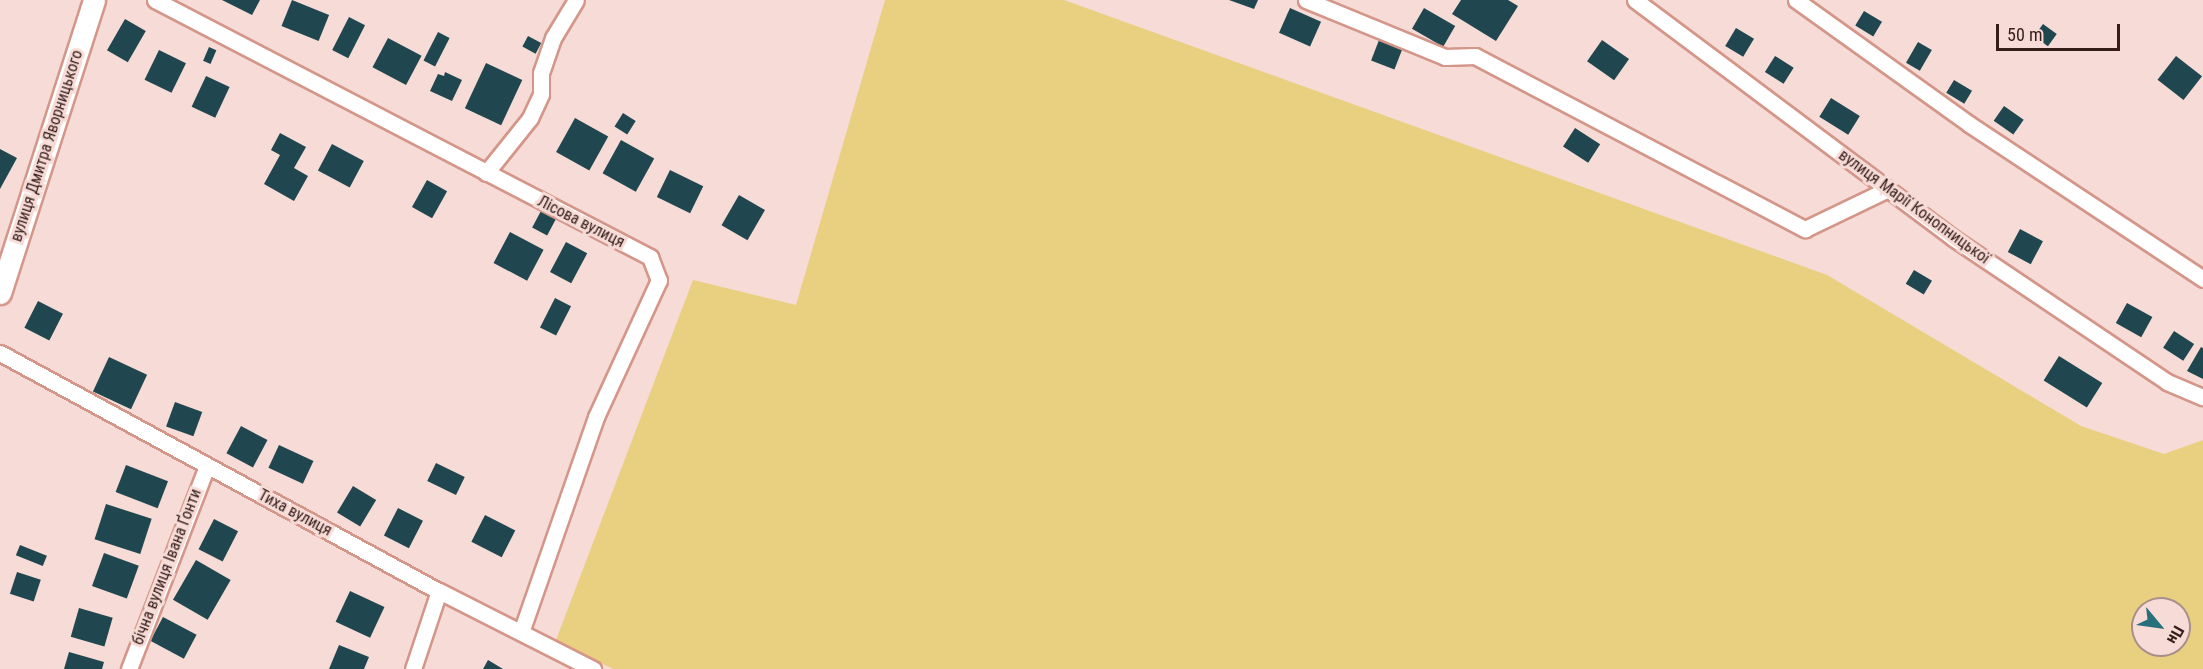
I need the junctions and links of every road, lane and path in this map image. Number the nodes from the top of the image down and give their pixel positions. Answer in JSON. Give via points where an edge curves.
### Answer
{"nodes":[{"id":1,"x":94,"y":0,"type":"edge"},
{"id":2,"x":155,"y":0,"type":"edge"},
{"id":3,"x":576,"y":0,"type":"edge"},
{"id":4,"x":1306,"y":0,"type":"edge"},
{"id":5,"x":1635,"y":0,"type":"edge"},
{"id":6,"x":1796,"y":0,"type":"edge"},
{"id":7,"x":486,"y":173,"type":"junction"},
{"id":8,"x":1886,"y":190,"type":"junction"},
{"id":9,"x":2203,"y":279,"type":"edge"},
{"id":10,"x":0,"y":293,"type":"edge"},
{"id":11,"x":0,"y":353,"type":"edge"},
{"id":12,"x":2203,"y":396,"type":"edge"},
{"id":13,"x":207,"y":466,"type":"junction"},
{"id":14,"x":439,"y":591,"type":"junction"},
{"id":15,"x":521,"y":632,"type":"junction"},
{"id":16,"x":129,"y":669,"type":"edge"},
{"id":17,"x":413,"y":669,"type":"edge"},
{"id":18,"x":594,"y":669,"type":"edge"}],
"edges":[{"from":1,"to":10,"type":"street","name":"вулиця Дмитра Яворницького"},
{"from":2,"to":7,"type":"street","name":"Лісова вулиця"},
{"from":3,"to":7,"type":"street","via":[[553,38],[541,73],[541,94],[530,118]]},
{"from":4,"to":8,"type":"street","via":[[1445,57],[1475,56],[1806,229]]},
{"from":5,"to":8,"type":"street","name":"вулиця Марії Конопницької"},
{"from":6,"to":9,"type":"street","via":[[1969,124]]},
{"from":7,"to":15,"type":"street","name":"Лісова вулиця","via":[[650,257],[658,280],[596,417]]},
{"from":8,"to":12,"type":"street","name":"вулиця Марії Конопницької","via":[[2167,382]]},
{"from":11,"to":13,"type":"street","name":"Тиха вулиця"},
{"from":13,"to":14,"type":"street","name":"Тиха вулиця"},
{"from":13,"to":16,"type":"street","name":"бічна вулиця Івана Ґонти"},
{"from":14,"to":15,"type":"street","name":"Тиха вулиця"},
{"from":14,"to":17,"type":"street"},
{"from":15,"to":18,"type":"street","name":"Тиха вулиця"}]}
